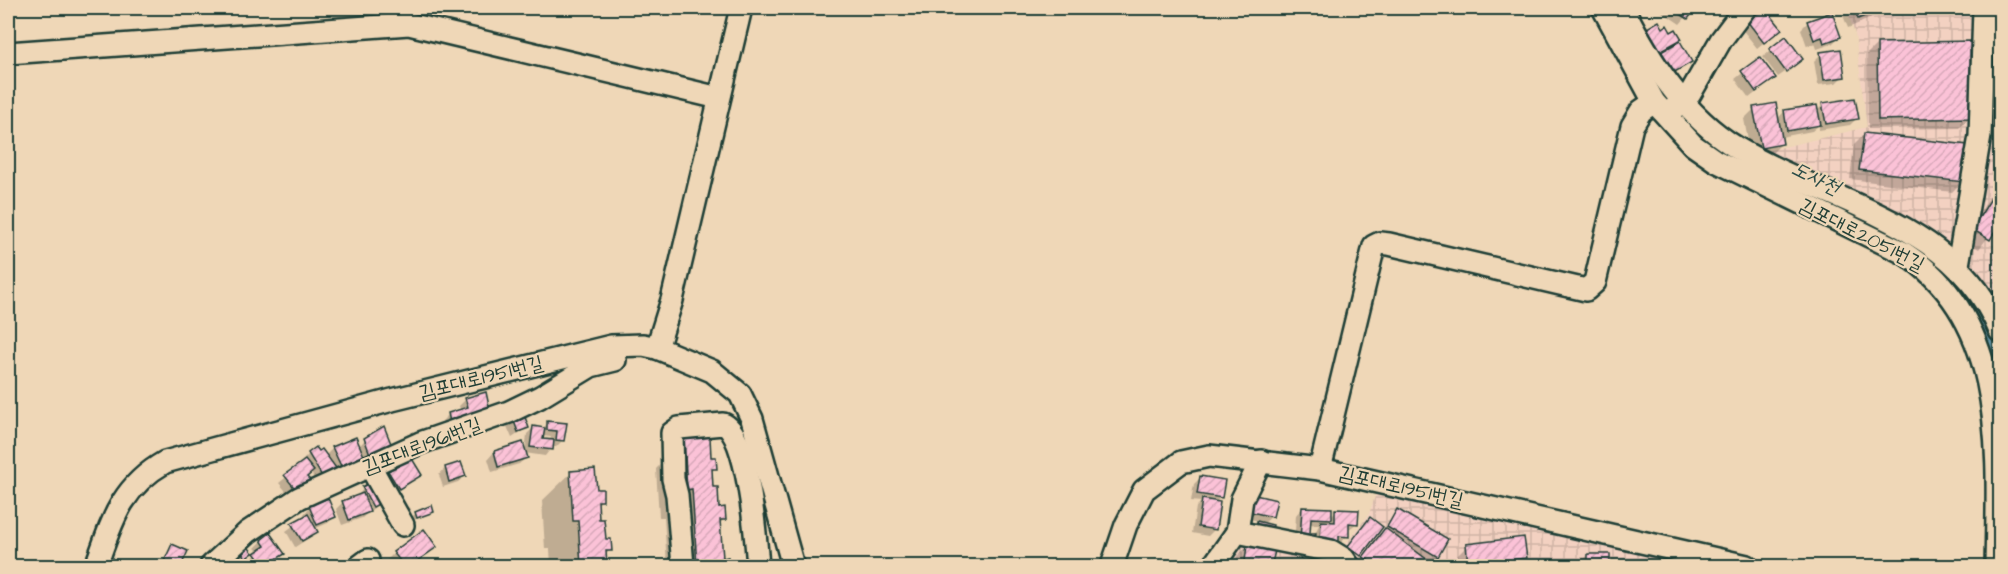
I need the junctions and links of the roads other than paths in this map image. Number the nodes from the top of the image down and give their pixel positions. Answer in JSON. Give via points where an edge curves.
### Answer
{"nodes":[{"id":1,"x":741,"y":8,"type":"edge"},
{"id":2,"x":1603,"y":8,"type":"edge"},
{"id":3,"x":1623,"y":8,"type":"edge"},
{"id":4,"x":1744,"y":8,"type":"edge"},
{"id":5,"x":1984,"y":8,"type":"edge"},
{"id":6,"x":8,"y":53,"type":"edge"},
{"id":7,"x":719,"y":98,"type":"junction"},
{"id":8,"x":1670,"y":107,"type":"junction"},
{"id":9,"x":1958,"y":265,"type":"junction"},
{"id":10,"x":1999,"y":321,"type":"edge"},
{"id":11,"x":650,"y":346,"type":"junction"},
{"id":12,"x":1998,"y":394,"type":"edge"},
{"id":13,"x":1261,"y":461,"type":"junction"},
{"id":14,"x":370,"y":466,"type":"junction"},
{"id":15,"x":1320,"y":469,"type":"junction"},
{"id":16,"x":403,"y":525,"type":"dead end"},
{"id":17,"x":1237,"y":532,"type":"junction"},
{"id":18,"x":96,"y":567,"type":"edge"},
{"id":19,"x":211,"y":567,"type":"edge"},
{"id":20,"x":683,"y":567,"type":"edge"},
{"id":21,"x":758,"y":567,"type":"edge"},
{"id":22,"x":793,"y":567,"type":"edge"},
{"id":23,"x":1112,"y":567,"type":"edge"},
{"id":24,"x":1213,"y":567,"type":"edge"},
{"id":25,"x":1349,"y":567,"type":"edge"},
{"id":26,"x":1747,"y":567,"type":"edge"},
{"id":27,"x":1996,"y":567,"type":"edge"}],
"edges":[{"from":1,"to":7,"type":"lane"},
{"from":2,"to":8,"type":"lane","name":"김포대로2051번길"},
{"from":3,"to":8,"type":"lane","via":[[1653,60]]},
{"from":4,"to":8,"type":"lane"},
{"from":5,"to":9,"type":"lane","via":[[1980,136]]},
{"from":6,"to":7,"type":"lane","via":[[409,24]]},
{"from":7,"to":11,"type":"lane","via":[[672,300]]},
{"from":8,"to":9,"type":"lane","via":[[1737,148],[1890,221]]},
{"from":8,"to":12,"type":"lane","name":"김포대로2051번길","via":[[1694,145],[1716,160],[1904,253],[1932,271],[1952,292],[1978,336]]},
{"from":8,"to":15,"type":"lane","via":[[1641,111],[1632,126],[1595,282],[1586,290],[1389,244],[1374,246]]},
{"from":9,"to":10,"type":"lane"},
{"from":11,"to":14,"type":"lane","name":"김포대로1961번길","via":[[632,356],[591,366],[509,412],[420,443]]},
{"from":11,"to":18,"type":"lane","name":"김포대로1951번길","via":[[611,346],[165,462],[141,477],[120,504]]},
{"from":11,"to":22,"type":"lane","name":"김포대로1951번길","via":[[712,371],[745,402]]},
{"from":12,"to":27,"type":"lane","name":"김포대로2051번길"},
{"from":13,"to":15,"type":"lane","name":"김포대로1951번길"},
{"from":13,"to":17,"type":"lane","via":[[1242,499]]},
{"from":13,"to":23,"type":"lane","name":"김포대로1951번길","via":[[1195,457],[1165,472],[1135,502]]},
{"from":14,"to":16,"type":"lane"},
{"from":14,"to":19,"type":"lane","name":"김포대로1961번길","via":[[286,505]]},
{"from":15,"to":26,"type":"lane","name":"김포대로1951번길"},
{"from":17,"to":24,"type":"lane"},
{"from":17,"to":25,"type":"lane","via":[[1331,551],[1339,554]]},
{"from":20,"to":21,"type":"lane","via":[[672,433],[679,428],[723,424],[733,431],[751,491]]}]}
